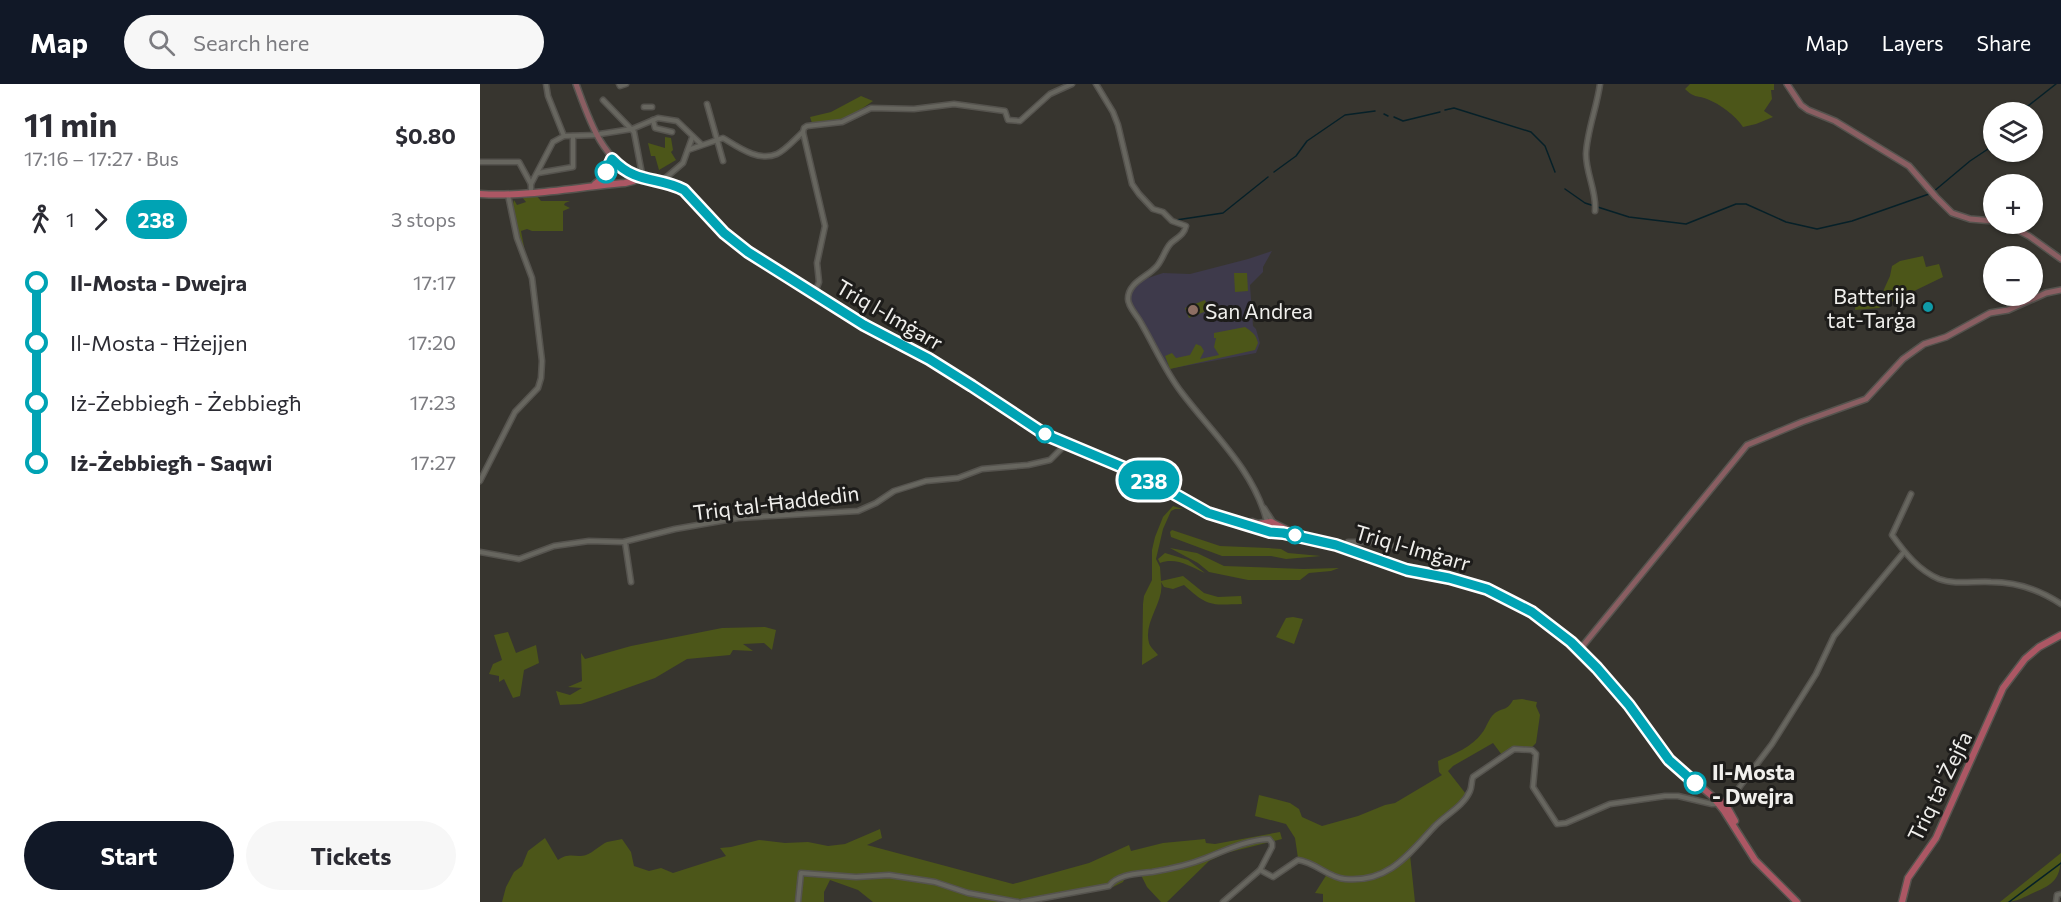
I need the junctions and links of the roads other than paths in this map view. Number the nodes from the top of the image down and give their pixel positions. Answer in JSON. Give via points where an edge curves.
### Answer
{"nodes":[{"id":1,"x":546,"y":84,"type":"edge"},
{"id":2,"x":577,"y":84,"type":"edge"},
{"id":3,"x":619,"y":84,"type":"edge"},
{"id":4,"x":626,"y":84,"type":"edge"},
{"id":5,"x":1072,"y":84,"type":"edge"},
{"id":6,"x":1096,"y":84,"type":"edge"},
{"id":7,"x":1600,"y":84,"type":"edge"},
{"id":8,"x":1787,"y":84,"type":"edge"},
{"id":9,"x":603,"y":100,"type":"dead end"},
{"id":10,"x":706,"y":104,"type":"dead end"},
{"id":11,"x":644,"y":107,"type":"dead end"},
{"id":12,"x":652,"y":107,"type":"dead end"},
{"id":13,"x":653,"y":120,"type":"junction"},
{"id":14,"x":632,"y":129,"type":"junction"},
{"id":15,"x":672,"y":132,"type":"dead end"},
{"id":16,"x":803,"y":132,"type":"junction"},
{"id":17,"x":598,"y":134,"type":"junction"},
{"id":18,"x":564,"y":136,"type":"junction"},
{"id":19,"x":573,"y":136,"type":"junction"},
{"id":20,"x":692,"y":138,"type":"junction"},
{"id":21,"x":717,"y":140,"type":"junction"},
{"id":22,"x":701,"y":144,"type":"junction"},
{"id":23,"x":688,"y":150,"type":"junction"},
{"id":24,"x":612,"y":159,"type":"junction"},
{"id":25,"x":723,"y":161,"type":"dead end"},
{"id":26,"x":480,"y":162,"type":"edge"},
{"id":27,"x":538,"y":172,"type":"junction"},
{"id":28,"x":604,"y":177,"type":"junction"},
{"id":29,"x":640,"y":177,"type":"junction"},
{"id":30,"x":662,"y":181,"type":"junction"},
{"id":31,"x":531,"y":184,"type":"junction"},
{"id":32,"x":609,"y":184,"type":"junction"},
{"id":33,"x":592,"y":186,"type":"junction"},
{"id":34,"x":531,"y":193,"type":"junction"},
{"id":35,"x":480,"y":194,"type":"edge"},
{"id":36,"x":508,"y":195,"type":"junction"},
{"id":37,"x":1595,"y":211,"type":"dead end"},
{"id":38,"x":1983,"y":220,"type":"edge"},
{"id":39,"x":2025,"y":234,"type":"edge"},
{"id":40,"x":2061,"y":258,"type":"edge"},
{"id":41,"x":816,"y":290,"type":"junction"},
{"id":42,"x":2061,"y":290,"type":"edge"},
{"id":43,"x":1066,"y":444,"type":"junction"},
{"id":44,"x":480,"y":481,"type":"edge"},
{"id":45,"x":1911,"y":494,"type":"dead end"},
{"id":46,"x":1260,"y":503,"type":"junction"},
{"id":47,"x":1269,"y":524,"type":"junction"},
{"id":48,"x":625,"y":542,"type":"junction"},
{"id":49,"x":1347,"y":545,"type":"junction"},
{"id":50,"x":1394,"y":546,"type":"dead end"},
{"id":51,"x":480,"y":552,"type":"edge"},
{"id":52,"x":1904,"y":552,"type":"junction"},
{"id":53,"x":631,"y":582,"type":"dead end"},
{"id":54,"x":2061,"y":604,"type":"edge"},
{"id":55,"x":2061,"y":637,"type":"edge"},
{"id":56,"x":1581,"y":648,"type":"junction"},
{"id":57,"x":1725,"y":804,"type":"junction"},
{"id":58,"x":1262,"y":871,"type":"junction"},
{"id":59,"x":2059,"y":894,"type":"edge"},
{"id":60,"x":798,"y":902,"type":"edge"},
{"id":61,"x":1020,"y":902,"type":"edge"},
{"id":62,"x":1223,"y":902,"type":"edge"},
{"id":63,"x":1799,"y":902,"type":"edge"},
{"id":64,"x":1902,"y":902,"type":"edge"},
{"id":65,"x":2056,"y":902,"type":"edge"}],
"edges":[{"from":1,"to":18,"type":"street"},
{"from":2,"to":17,"type":"street"},
{"from":3,"to":4,"type":"street"},
{"from":5,"to":16,"type":"street","via":[[1050,94],[1020,121],[1008,120],[1005,111],[957,104],[871,108],[842,122],[807,126]]},
{"from":6,"to":46,"type":"street","via":[[1118,125],[1138,194],[1153,209],[1185,225],[1184,233],[1169,245],[1156,268],[1131,288],[1128,301],[1159,360],[1238,461]]},
{"from":7,"to":37,"type":"street","via":[[1586,153]]},
{"from":8,"to":38,"type":"street","via":[[1808,110],[1835,121],[1909,166],[1952,213]]},
{"from":9,"to":14,"type":"street"},
{"from":10,"to":21,"type":"street"},
{"from":11,"to":12,"type":"street"},
{"from":13,"to":14,"type":"street"},
{"from":13,"to":15,"type":"street","via":[[655,128]]},
{"from":13,"to":20,"type":"street","via":[[677,121]]},
{"from":14,"to":17,"type":"street"},
{"from":14,"to":29,"type":"street"},
{"from":16,"to":21,"type":"street","via":[[779,153],[770,155],[747,153],[723,138]]},
{"from":16,"to":41,"type":"street","via":[[825,226]]},
{"from":17,"to":19,"type":"street"},
{"from":17,"to":24,"type":"street"},
{"from":17,"to":29,"type":"street","via":[[619,164]]},
{"from":18,"to":19,"type":"street"},
{"from":18,"to":27,"type":"street","via":[[553,142]]},
{"from":19,"to":27,"type":"street","via":[[573,167]]},
{"from":20,"to":22,"type":"street"},
{"from":20,"to":23,"type":"street"},
{"from":21,"to":22,"type":"street"},
{"from":21,"to":25,"type":"street"},
{"from":22,"to":23,"type":"street"},
{"from":23,"to":30,"type":"street","via":[[683,163]]},
{"from":24,"to":28,"type":"main road"},
{"from":24,"to":29,"type":"street"},
{"from":26,"to":31,"type":"street","via":[[519,162]]},
{"from":27,"to":31,"type":"street"},
{"from":28,"to":32,"type":"main road"},
{"from":28,"to":33,"type":"main road"},
{"from":29,"to":30,"type":"main road","name":"Triq l-Imġarr"},
{"from":29,"to":32,"type":"main road","via":[[633,182]]},
{"from":29,"to":43,"type":"main road","name":"Triq l-Imġarr","via":[[684,190],[724,233],[756,258]]},
{"from":30,"to":41,"type":"main road","name":"Triq l-Imġarr","via":[[686,188],[726,231],[750,250]]},
{"from":31,"to":34,"type":"street"},
{"from":32,"to":33,"type":"main road"},
{"from":33,"to":34,"type":"main road"},
{"from":34,"to":36,"type":"main road"},
{"from":35,"to":36,"type":"main road"},
{"from":36,"to":44,"type":"street","via":[[517,238],[532,278],[541,378],[538,388],[515,412]]},
{"from":39,"to":40,"type":"street"},
{"from":41,"to":47,"type":"main road","name":"Triq l-Imġarr","via":[[1067,442],[1106,455],[1209,510]]},
{"from":42,"to":56,"type":"street","via":[[1990,313],[1946,337],[1924,344],[1905,357],[1866,399],[1747,445]]},
{"from":43,"to":47,"type":"main road","name":"Triq l-Imġarr","via":[[1139,474],[1208,513]]},
{"from":43,"to":48,"type":"street","name":"Triq tal-Ħaddedin","via":[[1050,460],[927,481],[894,491],[858,511],[738,518]]},
{"from":45,"to":52,"type":"street","via":[[1892,535]]},
{"from":46,"to":47,"type":"street"},
{"from":46,"to":47,"type":"street"},
{"from":47,"to":49,"type":"main road","name":"Triq l-Imġarr"},
{"from":47,"to":57,"type":"main road","name":"Triq l-Imġarr","via":[[1407,570],[1487,589],[1532,612],[1594,665],[1669,760]]},
{"from":48,"to":51,"type":"street","name":"Triq tal-Ħaddedin","via":[[589,541],[554,546],[519,559]]},
{"from":48,"to":53,"type":"street"},
{"from":49,"to":50,"type":"street","via":[[1373,542]]},
{"from":49,"to":56,"type":"main road","name":"Triq l-Imġarr","via":[[1498,591],[1546,619]]},
{"from":52,"to":54,"type":"street","via":[[1917,566],[1941,580],[2008,583],[2038,591]]},
{"from":52,"to":57,"type":"street","via":[[1834,636],[1809,686],[1772,744]]},
{"from":55,"to":64,"type":"main road","name":"Triq ta' Żejfa","via":[[2039,647],[2003,688],[1936,838],[1910,874]]},
{"from":56,"to":57,"type":"main road","name":"Triq l-Imġarr","via":[[1623,692],[1671,759]]},
{"from":57,"to":58,"type":"street","via":[[1665,796],[1610,804],[1557,824],[1533,786],[1536,754],[1533,750],[1515,749],[1473,777],[1470,791],[1459,806],[1391,869],[1366,878],[1344,879],[1298,860],[1274,876]]},
{"from":57,"to":63,"type":"main road","name":"Triq l-Imġarr","via":[[1750,849]]},
{"from":57,"to":63,"type":"main road","name":"Triq l-Imġarr","via":[[1728,817],[1755,860]]},
{"from":58,"to":61,"type":"street","via":[[1272,847],[1269,839],[1164,870],[1118,878],[1109,886]]},
{"from":58,"to":62,"type":"street"},
{"from":59,"to":65,"type":"street"},
{"from":60,"to":61,"type":"street","via":[[801,873],[889,875]]}]}
